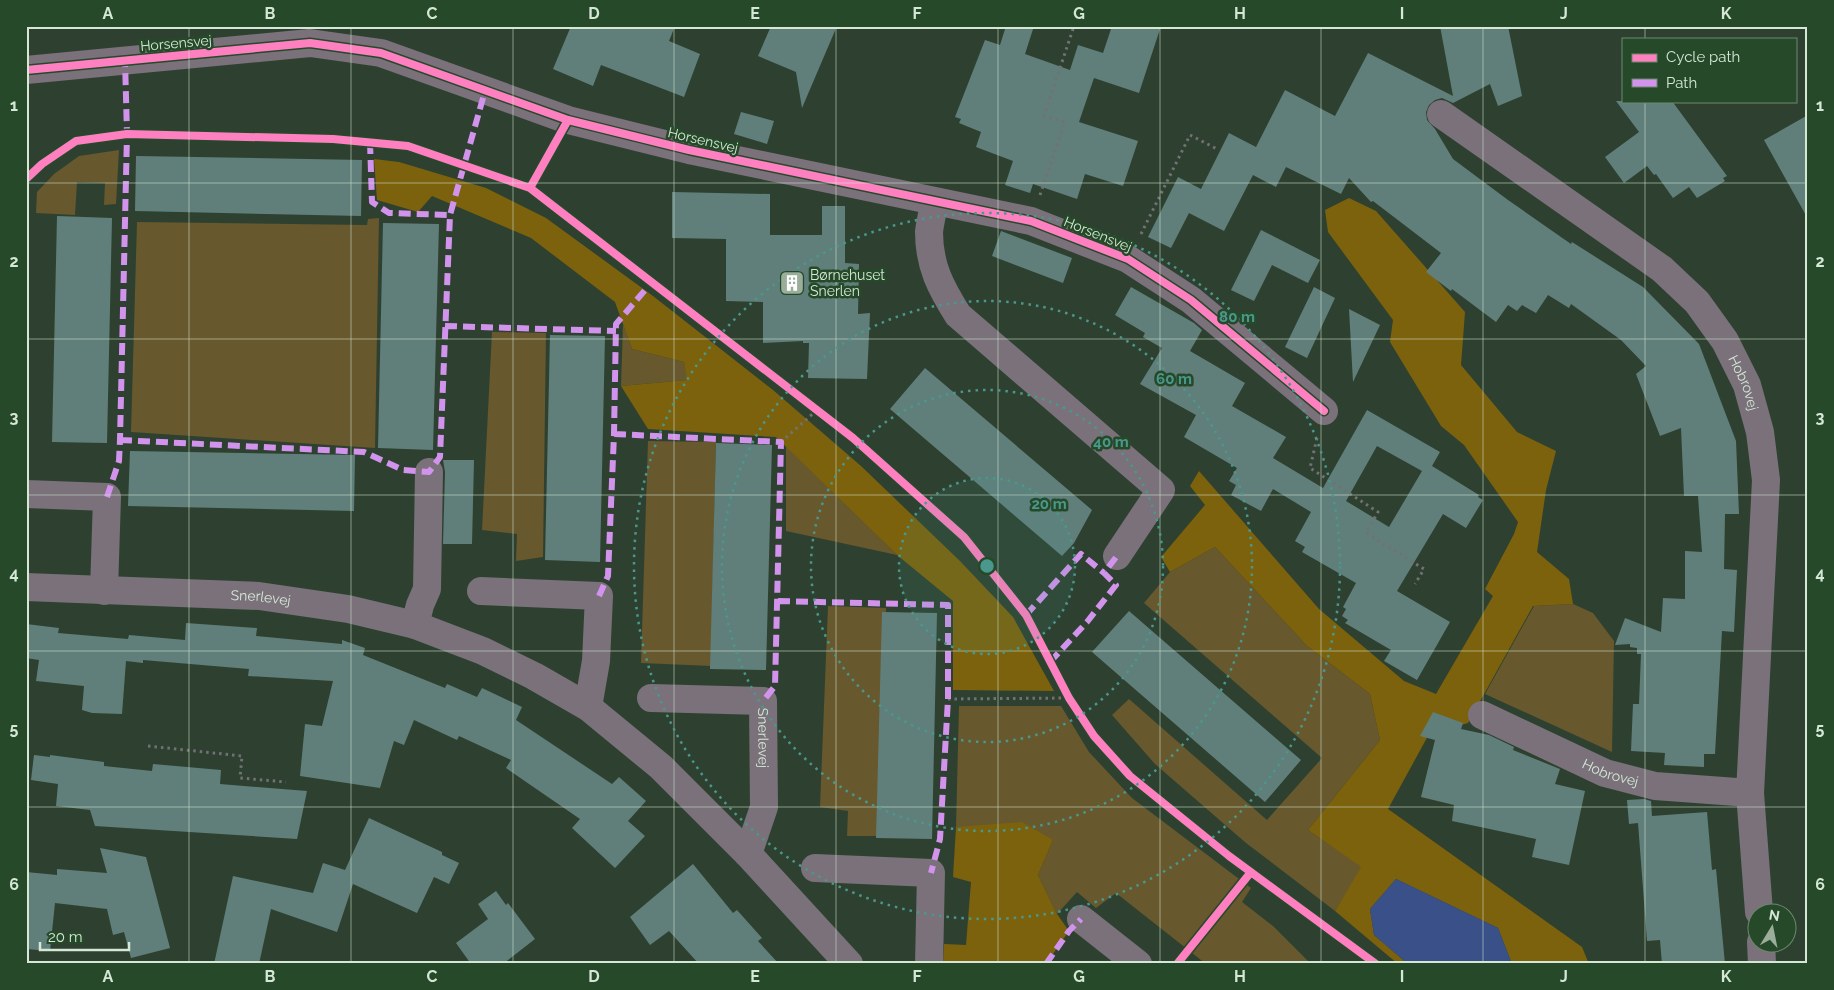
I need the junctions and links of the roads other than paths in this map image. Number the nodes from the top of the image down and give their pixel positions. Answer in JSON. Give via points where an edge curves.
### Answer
{"nodes":[{"id":1,"x":26,"y":70,"type":"edge"},
{"id":2,"x":1441,"y":114,"type":"dead end"},
{"id":3,"x":934,"y":202,"type":"junction"},
{"id":4,"x":1324,"y":411,"type":"road end"},
{"id":5,"x":429,"y":472,"type":"dead end"},
{"id":6,"x":26,"y":494,"type":"edge"},
{"id":7,"x":1117,"y":556,"type":"dead end"},
{"id":8,"x":26,"y":587,"type":"edge"},
{"id":9,"x":104,"y":591,"type":"junction"},
{"id":10,"x":481,"y":591,"type":"dead end"},
{"id":11,"x":415,"y":625,"type":"junction"},
{"id":12,"x":652,"y":698,"type":"dead end"},
{"id":13,"x":588,"y":706,"type":"junction"},
{"id":14,"x":1482,"y":715,"type":"dead end"},
{"id":15,"x":1750,"y":793,"type":"junction"},
{"id":16,"x":748,"y":854,"type":"junction"},
{"id":17,"x":815,"y":868,"type":"dead end"},
{"id":18,"x":1758,"y":902,"type":"edge"},
{"id":19,"x":1081,"y":919,"type":"dead end"},
{"id":20,"x":849,"y":964,"type":"edge"},
{"id":21,"x":929,"y":964,"type":"edge"},
{"id":22,"x":1138,"y":964,"type":"edge"}],
"edges":[{"from":1,"to":3,"type":"street","name":"Horsensvej","via":[[310,43],[381,53],[568,120],[689,150]]},
{"from":2,"to":15,"type":"street","name":"Hobrovej","via":[[1662,268],[1697,302],[1726,341],[1747,385],[1760,432],[1766,480]]},
{"from":3,"to":4,"type":"street","name":"Horsensvej","via":[[1031,221],[1128,259],[1191,300]]},
{"from":3,"to":7,"type":"street","via":[[929,232],[932,262],[942,290],[958,316],[1161,490]]},
{"from":5,"to":11,"type":"street","via":[[427,589]]},
{"from":6,"to":9,"type":"street","via":[[108,496]]},
{"from":8,"to":9,"type":"street","name":"Snerlevej"},
{"from":9,"to":11,"type":"street","name":"Snerlevej","via":[[259,596],[348,609]]},
{"from":10,"to":13,"type":"street","via":[[599,596],[596,660]]},
{"from":11,"to":13,"type":"street","name":"Snerlevej","via":[[483,650]]},
{"from":12,"to":16,"type":"street","name":"Snerlevej","via":[[763,701],[764,807]]},
{"from":13,"to":16,"type":"street","name":"Snerlevej","via":[[661,767]]},
{"from":14,"to":15,"type":"street","name":"Hobrovej","via":[[1605,773],[1655,786]]},
{"from":15,"to":18,"type":"street","name":"Hobrovej"},
{"from":16,"to":20,"type":"street","name":"Snerlevej"},
{"from":17,"to":21,"type":"street","via":[[931,873]]},
{"from":19,"to":22,"type":"street"}]}
